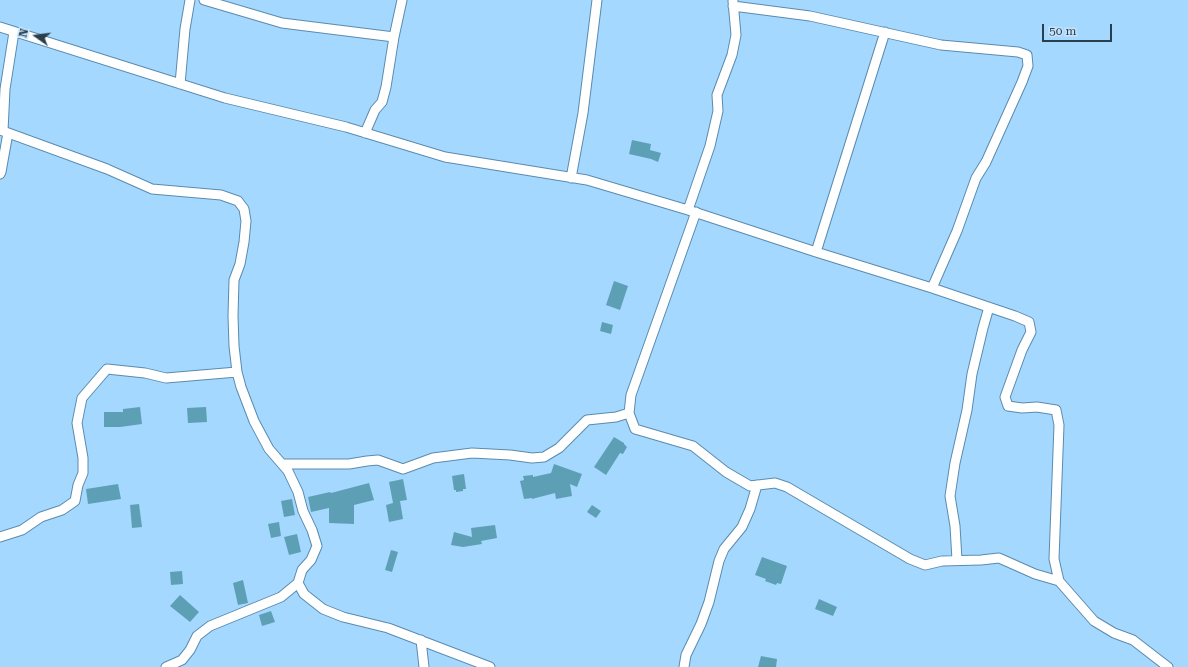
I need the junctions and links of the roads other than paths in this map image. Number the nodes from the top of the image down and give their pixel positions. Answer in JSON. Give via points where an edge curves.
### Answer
{"nodes":[{"id":1,"x":190,"y":0,"type":"edge"},
{"id":2,"x":204,"y":0,"type":"edge"},
{"id":3,"x":402,"y":0,"type":"edge"},
{"id":4,"x":597,"y":0,"type":"edge"},
{"id":5,"x":733,"y":3,"type":"edge"},
{"id":6,"x":0,"y":27,"type":"edge"},
{"id":7,"x":14,"y":32,"type":"junction"},
{"id":8,"x":885,"y":32,"type":"junction"},
{"id":9,"x":394,"y":37,"type":"junction"},
{"id":10,"x":180,"y":84,"type":"junction"},
{"id":11,"x":4,"y":131,"type":"edge"},
{"id":12,"x":365,"y":133,"type":"junction"},
{"id":13,"x":0,"y":174,"type":"edge"},
{"id":14,"x":571,"y":178,"type":"junction"},
{"id":15,"x":692,"y":211,"type":"junction"},
{"id":16,"x":816,"y":252,"type":"junction"},
{"id":17,"x":932,"y":288,"type":"junction"},
{"id":18,"x":989,"y":307,"type":"junction"},
{"id":19,"x":237,"y":372,"type":"junction"},
{"id":20,"x":629,"y":413,"type":"junction"},
{"id":21,"x":282,"y":464,"type":"junction"},
{"id":22,"x":757,"y":486,"type":"junction"},
{"id":23,"x":0,"y":537,"type":"edge"},
{"id":24,"x":957,"y":560,"type":"junction"},
{"id":25,"x":1059,"y":581,"type":"junction"},
{"id":26,"x":298,"y":583,"type":"junction"},
{"id":27,"x":421,"y":640,"type":"junction"},
{"id":28,"x":166,"y":667,"type":"edge"},
{"id":29,"x":424,"y":667,"type":"edge"},
{"id":30,"x":490,"y":667,"type":"edge"},
{"id":31,"x":684,"y":667,"type":"edge"},
{"id":32,"x":1168,"y":667,"type":"edge"}],
"edges":[{"from":1,"to":10,"type":"street"},
{"from":2,"to":9,"type":"street","via":[[282,23]]},
{"from":3,"to":9,"type":"street"},
{"from":4,"to":14,"type":"street"},
{"from":5,"to":8,"type":"street"},
{"from":5,"to":15,"type":"street","via":[[736,35],[732,55],[717,95],[718,111]]},
{"from":6,"to":7,"type":"street"},
{"from":7,"to":10,"type":"street"},
{"from":7,"to":11,"type":"street","via":[[5,88]]},
{"from":8,"to":16,"type":"street"},
{"from":8,"to":17,"type":"street","via":[[941,45],[1027,55],[1028,66],[1022,82],[986,162],[976,178],[957,231]]},
{"from":9,"to":12,"type":"street","via":[[382,102],[375,110]]},
{"from":10,"to":12,"type":"street","via":[[225,98]]},
{"from":11,"to":13,"type":"street"},
{"from":11,"to":19,"type":"street","via":[[152,188],[221,195],[238,201],[244,209],[246,221],[240,264],[234,280],[233,331]]},
{"from":12,"to":14,"type":"street","via":[[445,157]]},
{"from":14,"to":15,"type":"street","via":[[587,180]]},
{"from":15,"to":16,"type":"street"},
{"from":15,"to":20,"type":"street","via":[[632,395]]},
{"from":16,"to":17,"type":"street"},
{"from":17,"to":18,"type":"street"},
{"from":18,"to":24,"type":"street","via":[[972,374],[968,410],[950,496]]},
{"from":18,"to":25,"type":"street","via":[[1029,322],[1031,332],[1005,397],[1008,406],[1056,410],[1059,425],[1054,559]]},
{"from":19,"to":21,"type":"street","via":[[254,421],[269,449]]},
{"from":19,"to":23,"type":"street","via":[[166,378],[107,369],[82,398],[77,423],[83,473],[75,501],[62,510],[41,517],[22,530]]},
{"from":20,"to":21,"type":"street","via":[[587,420],[559,448],[544,457],[472,453],[433,458],[402,469],[378,460],[349,464]]},
{"from":20,"to":22,"type":"street","via":[[635,429],[693,446],[726,472],[750,486]]},
{"from":21,"to":26,"type":"street","via":[[298,492],[317,546],[311,560],[302,570]]},
{"from":22,"to":24,"type":"street","via":[[775,483],[787,487],[910,559],[925,565],[942,560]]},
{"from":22,"to":31,"type":"street","via":[[742,527],[724,549],[719,561],[709,602],[686,655]]},
{"from":24,"to":25,"type":"street","via":[[999,558],[1035,574]]},
{"from":25,"to":32,"type":"street","via":[[1094,621],[1114,633],[1133,640]]},
{"from":26,"to":27,"type":"street","via":[[304,594],[323,609]]},
{"from":26,"to":28,"type":"street","via":[[281,597],[210,626],[197,636],[182,660]]},
{"from":27,"to":29,"type":"street"},
{"from":27,"to":30,"type":"street"}]}
